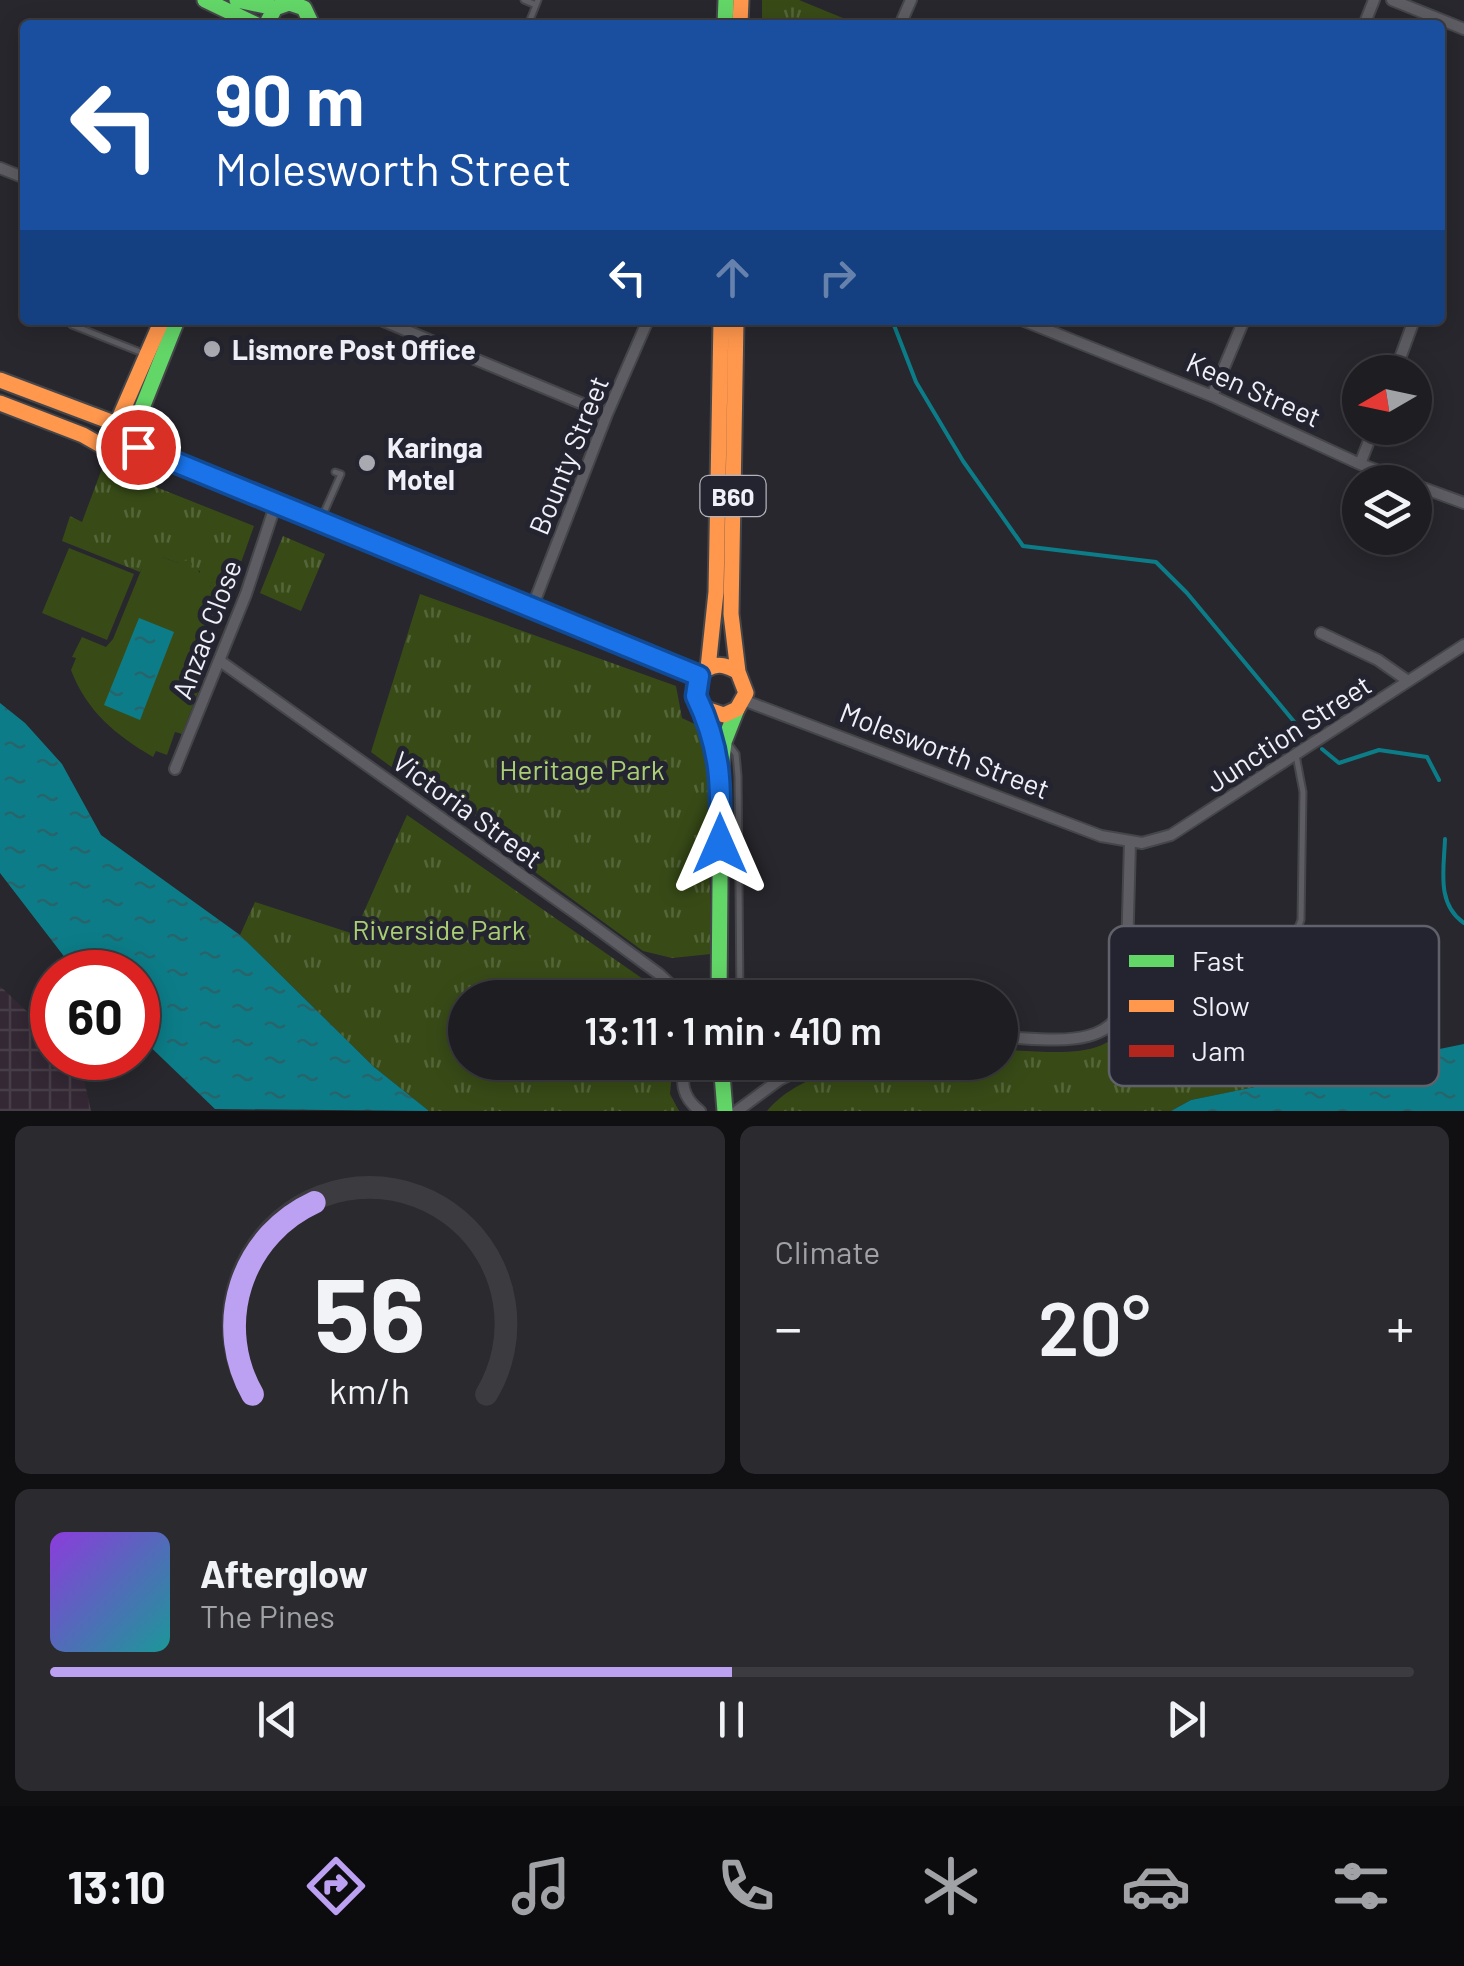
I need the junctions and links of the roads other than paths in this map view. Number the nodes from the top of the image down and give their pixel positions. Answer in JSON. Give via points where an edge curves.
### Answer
{"nodes":[{"id":1,"x":205,"y":0,"type":"edge"},
{"id":2,"x":237,"y":0,"type":"edge"},
{"id":3,"x":524,"y":0,"type":"edge"},
{"id":4,"x":1392,"y":0,"type":"edge"},
{"id":5,"x":298,"y":2,"type":"edge"},
{"id":6,"x":537,"y":2,"type":"edge"},
{"id":7,"x":275,"y":8,"type":"junction"},
{"id":8,"x":247,"y":20,"type":"edge"},
{"id":9,"x":269,"y":20,"type":"edge"},
{"id":10,"x":1442,"y":20,"type":"edge"},
{"id":11,"x":77,"y":325,"type":"edge"},
{"id":12,"x":160,"y":325,"type":"edge"},
{"id":13,"x":176,"y":325,"type":"edge"},
{"id":14,"x":392,"y":325,"type":"edge"},
{"id":15,"x":646,"y":325,"type":"edge"},
{"id":16,"x":720,"y":325,"type":"edge"},
{"id":17,"x":736,"y":325,"type":"edge"},
{"id":18,"x":1034,"y":325,"type":"edge"},
{"id":19,"x":1242,"y":325,"type":"edge"},
{"id":20,"x":1412,"y":325,"type":"edge"},
{"id":21,"x":1401,"y":355,"type":"edge"},
{"id":22,"x":147,"y":356,"type":"junction"},
{"id":23,"x":0,"y":380,"type":"edge"},
{"id":24,"x":1212,"y":396,"type":"junction"},
{"id":25,"x":0,"y":402,"type":"edge"},
{"id":26,"x":607,"y":414,"type":"junction"},
{"id":27,"x":116,"y":422,"type":"junction"},
{"id":28,"x":138,"y":429,"type":"junction"},
{"id":29,"x":1367,"y":445,"type":"edge"},
{"id":30,"x":138,"y":447,"type":"junction"},
{"id":31,"x":108,"y":448,"type":"junction"},
{"id":32,"x":1360,"y":464,"type":"joint"},
{"id":33,"x":335,"y":472,"type":"dead end"},
{"id":34,"x":1432,"y":491,"type":"edge"},
{"id":35,"x":1464,"y":503,"type":"edge"},
{"id":36,"x":276,"y":504,"type":"junction"},
{"id":37,"x":320,"y":521,"type":"junction"},
{"id":38,"x":532,"y":608,"type":"junction"},
{"id":39,"x":1321,"y":632,"type":"dead end"},
{"id":40,"x":1464,"y":645,"type":"edge"},
{"id":41,"x":220,"y":661,"type":"junction"},
{"id":42,"x":704,"y":672,"type":"junction"},
{"id":43,"x":738,"y":672,"type":"junction"},
{"id":44,"x":1408,"y":681,"type":"junction"},
{"id":45,"x":740,"y":704,"type":"junction"},
{"id":46,"x":704,"y":708,"type":"junction"},
{"id":47,"x":724,"y":742,"type":"junction"},
{"id":48,"x":1296,"y":755,"type":"junction"},
{"id":49,"x":721,"y":767,"type":"junction"},
{"id":50,"x":175,"y":770,"type":"dead end"},
{"id":51,"x":1130,"y":842,"type":"junction"},
{"id":52,"x":1128,"y":926,"type":"edge"},
{"id":53,"x":1298,"y":926,"type":"edge"},
{"id":54,"x":662,"y":980,"type":"edge"},
{"id":55,"x":719,"y":980,"type":"edge"},
{"id":56,"x":740,"y":980,"type":"edge"},
{"id":57,"x":1109,"y":1026,"type":"edge"},
{"id":58,"x":1018,"y":1036,"type":"edge"},
{"id":59,"x":684,"y":1080,"type":"edge"},
{"id":60,"x":722,"y":1080,"type":"edge"},
{"id":61,"x":779,"y":1080,"type":"edge"},
{"id":62,"x":700,"y":1111,"type":"edge"},
{"id":63,"x":725,"y":1111,"type":"edge"},
{"id":64,"x":737,"y":1111,"type":"edge"}],
"edges":[{"from":1,"to":8,"type":"street"},
{"from":2,"to":7,"type":"street"},
{"from":3,"to":6,"type":"lane"},
{"from":4,"to":10,"type":"street"},
{"from":5,"to":7,"type":"street"},
{"from":7,"to":9,"type":"street"},
{"from":11,"to":22,"type":"lane"},
{"from":12,"to":22,"type":"street"},
{"from":13,"to":28,"type":"street"},
{"from":14,"to":26,"type":"street"},
{"from":15,"to":26,"type":"street","name":"Bounty Street"},
{"from":16,"to":42,"type":"street","number":"B60","via":[[716,592]]},
{"from":17,"to":43,"type":"street","number":"B60","via":[[731,614]]},
{"from":18,"to":24,"type":"street","name":"Keen Street"},
{"from":19,"to":24,"type":"street"},
{"from":20,"to":21,"type":"street"},
{"from":22,"to":27,"type":"street"},
{"from":23,"to":27,"type":"street"},
{"from":24,"to":32,"type":"street","name":"Keen Street"},
{"from":25,"to":31,"type":"street"},
{"from":26,"to":38,"type":"street","name":"Bounty Street"},
{"from":27,"to":28,"type":"street"},
{"from":27,"to":31,"type":"street","via":[[106,432]]},
{"from":28,"to":30,"type":"street"},
{"from":29,"to":32,"type":"street"},
{"from":30,"to":31,"type":"street","via":[[123,456]]},
{"from":30,"to":36,"type":"street"},
{"from":33,"to":37,"type":"lane","via":[[341,474]]},
{"from":34,"to":35,"type":"street","name":"Keen Street"},
{"from":36,"to":37,"type":"street"},
{"from":36,"to":41,"type":"street","name":"Anzac Close"},
{"from":37,"to":38,"type":"street"},
{"from":38,"to":42,"type":"street"},
{"from":39,"to":44,"type":"street"},
{"from":40,"to":44,"type":"street","name":"Junction Street"},
{"from":41,"to":50,"type":"street","name":"Anzac Close"},
{"from":41,"to":54,"type":"street","name":"Victoria Street"},
{"from":42,"to":43,"type":"street","via":[[720,664]]},
{"from":42,"to":46,"type":"street","number":"B60","via":[[696,696]]},
{"from":43,"to":45,"type":"street","number":"B60","via":[[745,685]]},
{"from":44,"to":48,"type":"street","name":"Junction Street"},
{"from":45,"to":46,"type":"street","via":[[724,715]]},
{"from":45,"to":47,"type":"street","number":"B60"},
{"from":45,"to":51,"type":"street","name":"Molesworth Street"},
{"from":46,"to":49,"type":"street","number":"B60"},
{"from":47,"to":49,"type":"street","number":"B60"},
{"from":47,"to":56,"type":"lane","via":[[734,746],[738,776]]},
{"from":48,"to":51,"type":"street","name":"Junction Street","via":[[1171,836]]},
{"from":48,"to":53,"type":"lane","via":[[1303,792]]},
{"from":49,"to":55,"type":"street","number":"B60"},
{"from":51,"to":52,"type":"street"},
{"from":57,"to":58,"type":"street","via":[[1083,1038]]},
{"from":59,"to":62,"type":"street","via":[[689,1102]]},
{"from":60,"to":63,"type":"street"},
{"from":61,"to":64,"type":"street"}]}
